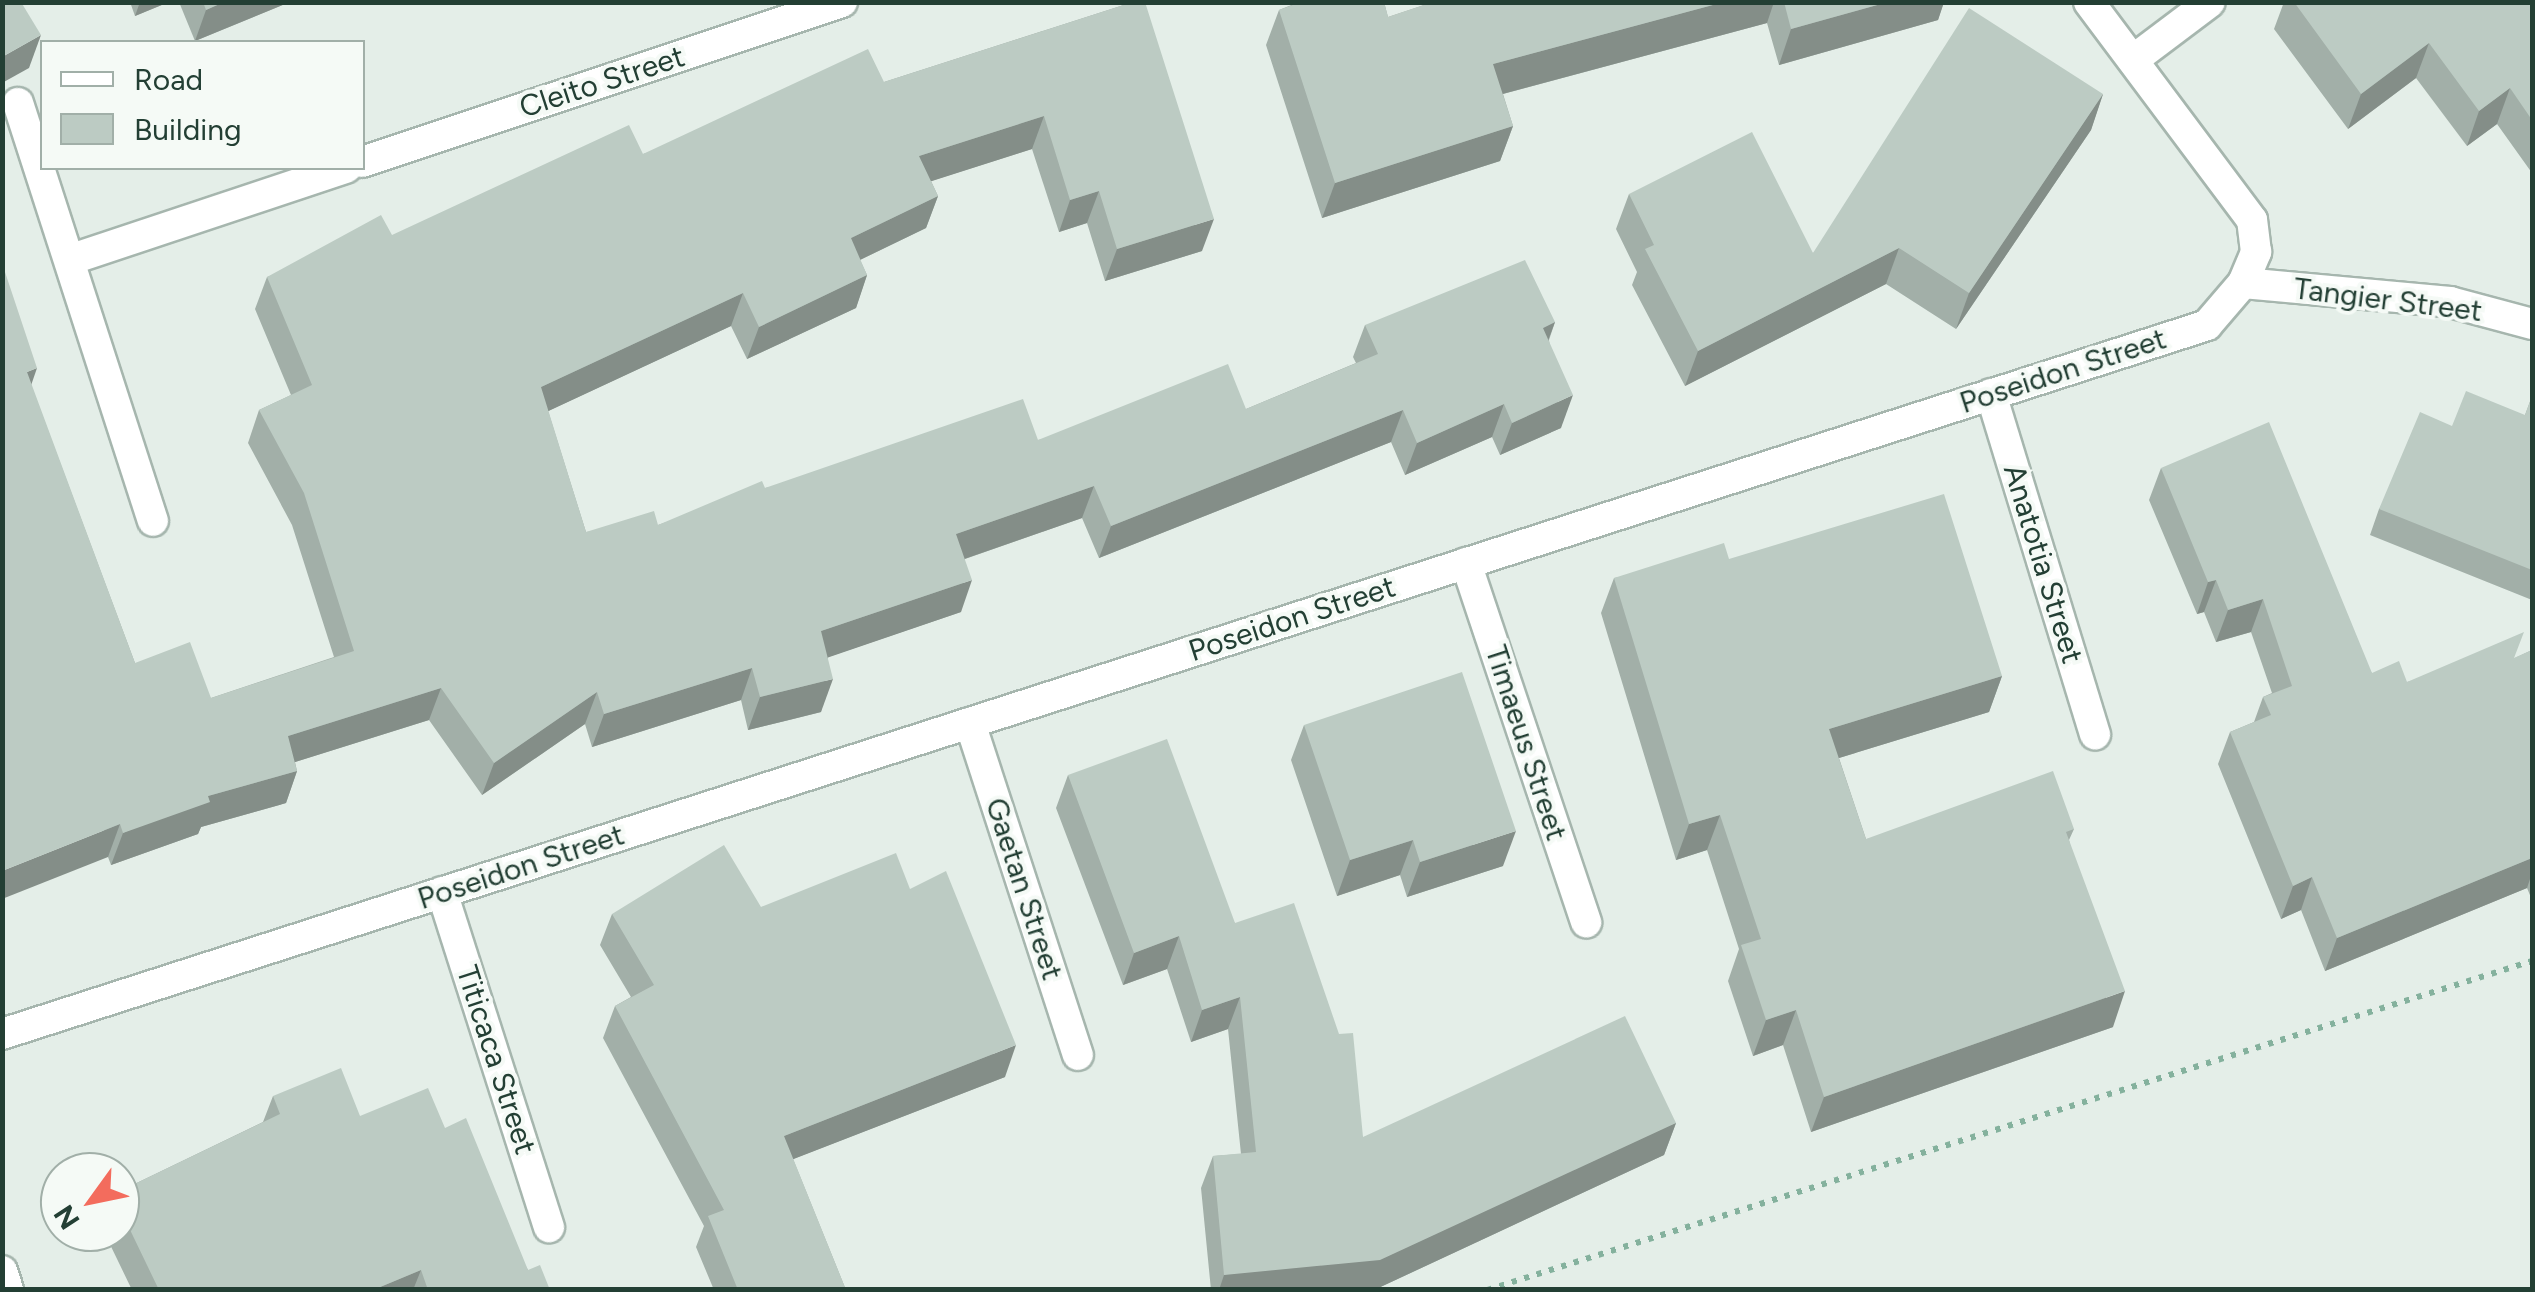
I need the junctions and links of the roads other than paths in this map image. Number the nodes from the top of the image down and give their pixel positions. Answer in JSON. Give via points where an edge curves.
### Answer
{"nodes":[{"id":1,"x":842,"y":2,"type":"edge"},
{"id":2,"x":2089,"y":2,"type":"edge"},
{"id":3,"x":2210,"y":2,"type":"edge"},
{"id":4,"x":2134,"y":60,"type":"junction"},
{"id":5,"x":18,"y":103,"type":"dead end"},
{"id":6,"x":365,"y":161,"type":"edge"},
{"id":7,"x":40,"y":167,"type":"edge"},
{"id":8,"x":41,"y":170,"type":"edge"},
{"id":9,"x":340,"y":170,"type":"edge"},
{"id":10,"x":72,"y":259,"type":"junction"},
{"id":11,"x":2243,"y":284,"type":"junction"},
{"id":12,"x":2532,"y":324,"type":"edge"},
{"id":13,"x":1991,"y":394,"type":"junction"},
{"id":14,"x":153,"y":521,"type":"dead end"},
{"id":15,"x":1466,"y":564,"type":"junction"},
{"id":16,"x":970,"y":723,"type":"junction"},
{"id":17,"x":2096,"y":734,"type":"dead end"},
{"id":18,"x":442,"y":892,"type":"junction"},
{"id":19,"x":1586,"y":922,"type":"dead end"},
{"id":20,"x":2,"y":1034,"type":"edge"},
{"id":21,"x":1078,"y":1054,"type":"dead end"},
{"id":22,"x":549,"y":1227,"type":"dead end"},
{"id":23,"x":2,"y":1272,"type":"edge"},
{"id":24,"x":8,"y":1290,"type":"edge"}],
"edges":[{"from":1,"to":6,"type":"street","name":"Cleito Street"},
{"from":2,"to":4,"type":"street","name":"Poseidon Street"},
{"from":3,"to":4,"type":"street"},
{"from":4,"to":11,"type":"street","name":"Poseidon Street","via":[[2252,220],[2256,252]]},
{"from":5,"to":7,"type":"street"},
{"from":8,"to":10,"type":"street"},
{"from":9,"to":10,"type":"street"},
{"from":10,"to":14,"type":"street"},
{"from":11,"to":12,"type":"street","name":"Tangier Street","via":[[2450,302]]},
{"from":11,"to":13,"type":"street","name":"Poseidon Street","via":[[2207,325]]},
{"from":13,"to":15,"type":"street","name":"Poseidon Street"},
{"from":13,"to":17,"type":"street","name":"Anatotia Street"},
{"from":15,"to":16,"type":"street","name":"Poseidon Street"},
{"from":15,"to":19,"type":"street","name":"Timaeus Street"},
{"from":16,"to":18,"type":"street","name":"Poseidon Street"},
{"from":16,"to":21,"type":"street","name":"Gaetan Street"},
{"from":18,"to":20,"type":"street","name":"Poseidon Street"},
{"from":18,"to":22,"type":"street","name":"Titicaca Street"},
{"from":23,"to":24,"type":"street"}]}
